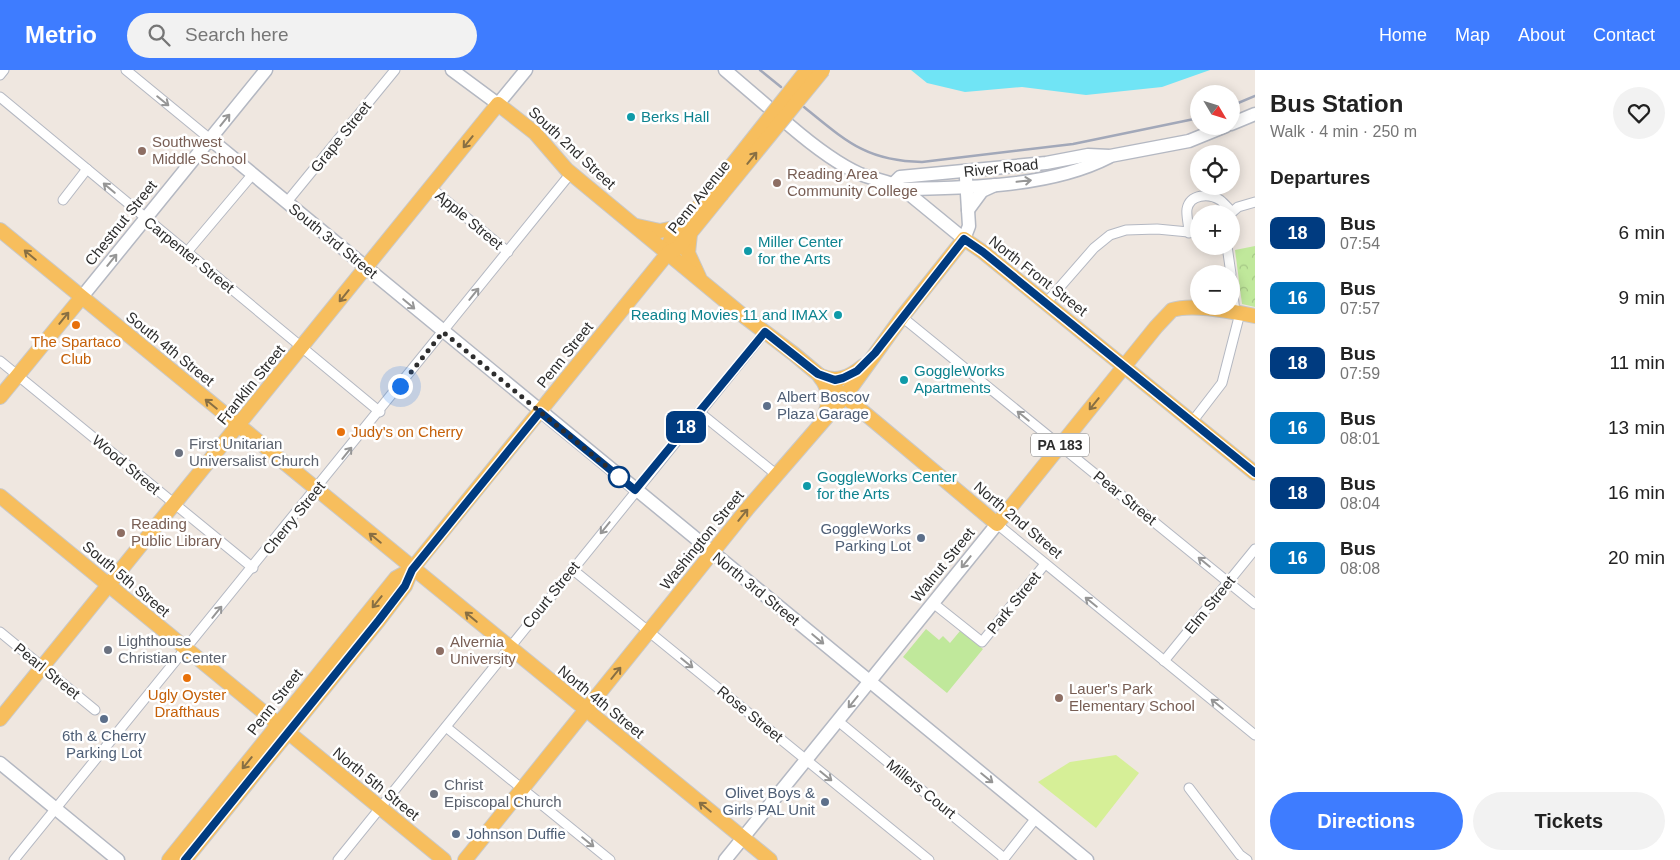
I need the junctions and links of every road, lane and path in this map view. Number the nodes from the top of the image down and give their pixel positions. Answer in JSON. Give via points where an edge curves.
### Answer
{"nodes":[{"id":1,"x":4,"y":70,"type":"edge"},
{"id":2,"x":126,"y":70,"type":"edge"},
{"id":3,"x":266,"y":70,"type":"edge"},
{"id":4,"x":395,"y":70,"type":"edge"},
{"id":5,"x":452,"y":70,"type":"edge"},
{"id":6,"x":526,"y":70,"type":"edge"},
{"id":7,"x":725,"y":70,"type":"edge"},
{"id":8,"x":807,"y":70,"type":"edge"},
{"id":9,"x":823,"y":70,"type":"edge"},
{"id":10,"x":0,"y":75,"type":"edge"},
{"id":11,"x":0,"y":96,"type":"edge"},
{"id":12,"x":498,"y":104,"type":"junction"},
{"id":13,"x":767,"y":106,"type":"dead end"},
{"id":14,"x":1255,"y":114,"type":"edge"},
{"id":15,"x":1240,"y":120,"type":"edge"},
{"id":16,"x":789,"y":126,"type":"dead end"},
{"id":17,"x":1204,"y":135,"type":"edge"},
{"id":18,"x":210,"y":139,"type":"junction"},
{"id":19,"x":1110,"y":156,"type":"junction"},
{"id":20,"x":87,"y":169,"type":"junction"},
{"id":21,"x":961,"y":172,"type":"junction"},
{"id":22,"x":571,"y":173,"type":"junction"},
{"id":23,"x":252,"y":174,"type":"junction"},
{"id":24,"x":998,"y":184,"type":"junction"},
{"id":25,"x":899,"y":186,"type":"junction"},
{"id":26,"x":962,"y":186,"type":"junction"},
{"id":27,"x":431,"y":188,"type":"junction"},
{"id":28,"x":717,"y":192,"type":"junction"},
{"id":29,"x":63,"y":200,"type":"dead end"},
{"id":30,"x":1255,"y":202,"type":"edge"},
{"id":31,"x":286,"y":203,"type":"junction"},
{"id":32,"x":1225,"y":205,"type":"edge"},
{"id":33,"x":1240,"y":206,"type":"edge"},
{"id":34,"x":968,"y":210,"type":"junction"},
{"id":35,"x":145,"y":218,"type":"junction"},
{"id":36,"x":1190,"y":220,"type":"edge"},
{"id":37,"x":635,"y":226,"type":"junction"},
{"id":38,"x":0,"y":230,"type":"edge"},
{"id":39,"x":687,"y":230,"type":"junction"},
{"id":40,"x":1190,"y":233,"type":"edge"},
{"id":41,"x":964,"y":239,"type":"junction"},
{"id":42,"x":187,"y":252,"type":"junction"},
{"id":43,"x":508,"y":252,"type":"junction"},
{"id":44,"x":668,"y":253,"type":"junction"},
{"id":45,"x":366,"y":268,"type":"junction"},
{"id":46,"x":701,"y":282,"type":"junction"},
{"id":47,"x":81,"y":298,"type":"junction"},
{"id":48,"x":1046,"y":303,"type":"junction"},
{"id":49,"x":1190,"y":309,"type":"edge"},
{"id":50,"x":1240,"y":313,"type":"edge"},
{"id":51,"x":1238,"y":315,"type":"edge"},
{"id":52,"x":902,"y":316,"type":"junction"},
{"id":53,"x":1255,"y":316,"type":"edge"},
{"id":54,"x":443,"y":332,"type":"junction"},
{"id":55,"x":765,"y":332,"type":"junction"},
{"id":56,"x":302,"y":348,"type":"junction"},
{"id":57,"x":875,"y":353,"type":"junction"},
{"id":58,"x":0,"y":361,"type":"edge"},
{"id":59,"x":1124,"y":366,"type":"junction"},
{"id":60,"x":818,"y":374,"type":"junction"},
{"id":61,"x":18,"y":375,"type":"junction"},
{"id":62,"x":845,"y":396,"type":"junction"},
{"id":63,"x":0,"y":397,"type":"edge"},
{"id":64,"x":380,"y":412,"type":"junction"},
{"id":65,"x":540,"y":412,"type":"junction"},
{"id":66,"x":699,"y":412,"type":"junction"},
{"id":67,"x":1192,"y":422,"type":"junction"},
{"id":68,"x":239,"y":426,"type":"junction"},
{"id":69,"x":815,"y":431,"type":"junction"},
{"id":70,"x":1060,"y":445,"type":"junction"},
{"id":71,"x":1255,"y":473,"type":"edge"},
{"id":72,"x":777,"y":475,"type":"junction"},
{"id":73,"x":316,"y":490,"type":"junction"},
{"id":74,"x":635,"y":490,"type":"junction"},
{"id":75,"x":0,"y":496,"type":"edge"},
{"id":76,"x":174,"y":505,"type":"junction"},
{"id":77,"x":997,"y":524,"type":"junction"},
{"id":78,"x":1255,"y":549,"type":"edge"},
{"id":79,"x":712,"y":553,"type":"junction"},
{"id":80,"x":1045,"y":564,"type":"junction"},
{"id":81,"x":253,"y":568,"type":"junction"},
{"id":82,"x":572,"y":569,"type":"junction"},
{"id":83,"x":412,"y":570,"type":"junction"},
{"id":84,"x":1228,"y":582,"type":"junction"},
{"id":85,"x":108,"y":586,"type":"junction"},
{"id":86,"x":933,"y":603,"type":"junction"},
{"id":87,"x":1255,"y":604,"type":"edge"},
{"id":88,"x":0,"y":632,"type":"edge"},
{"id":89,"x":649,"y":632,"type":"junction"},
{"id":90,"x":509,"y":648,"type":"junction"},
{"id":91,"x":186,"y":650,"type":"junction"},
{"id":92,"x":1164,"y":661,"type":"junction"},
{"id":93,"x":42,"y":667,"type":"junction"},
{"id":94,"x":870,"y":682,"type":"junction"},
{"id":95,"x":94,"y":710,"type":"dead end"},
{"id":96,"x":586,"y":711,"type":"junction"},
{"id":97,"x":0,"y":719,"type":"edge"},
{"id":98,"x":838,"y":721,"type":"junction"},
{"id":99,"x":446,"y":727,"type":"junction"},
{"id":100,"x":283,"y":728,"type":"junction"},
{"id":101,"x":1255,"y":735,"type":"edge"},
{"id":102,"x":806,"y":760,"type":"junction"},
{"id":103,"x":0,"y":763,"type":"edge"},
{"id":104,"x":1189,"y":788,"type":"dead end"},
{"id":105,"x":523,"y":789,"type":"junction"},
{"id":106,"x":380,"y":808,"type":"junction"},
{"id":107,"x":56,"y":810,"type":"junction"},
{"id":108,"x":1036,"y":818,"type":"junction"},
{"id":109,"x":743,"y":838,"type":"junction"},
{"id":110,"x":1003,"y":859,"type":"edge"},
{"id":111,"x":14,"y":860,"type":"edge"},
{"id":112,"x":118,"y":860,"type":"edge"},
{"id":113,"x":169,"y":860,"type":"edge"},
{"id":114,"x":185,"y":860,"type":"edge"},
{"id":115,"x":338,"y":860,"type":"edge"},
{"id":116,"x":444,"y":860,"type":"edge"},
{"id":117,"x":465,"y":860,"type":"edge"},
{"id":118,"x":610,"y":860,"type":"edge"},
{"id":119,"x":726,"y":860,"type":"edge"},
{"id":120,"x":770,"y":860,"type":"edge"},
{"id":121,"x":929,"y":860,"type":"edge"},
{"id":122,"x":1087,"y":860,"type":"edge"},
{"id":123,"x":1247,"y":860,"type":"edge"}],
"edges":[{"from":1,"to":10,"type":"street"},
{"from":2,"to":18,"type":"street","name":"South 3rd Street","one_way":true},
{"from":18,"to":3,"type":"street","name":"Chestnut Street","one_way":true},
{"from":4,"to":31,"type":"street","name":"Grape Street"},
{"from":5,"to":12,"type":"street","name":"South 2nd Street"},
{"from":6,"to":12,"type":"street","name":"Franklin Street"},
{"from":7,"to":13,"type":"street"},
{"from":8,"to":28,"type":"main road","name":"Penn Avenue","bridge":true},
{"from":28,"to":9,"type":"main road","name":"Penn Avenue","one_way":true,"bridge":true},
{"from":11,"to":20,"type":"street","name":"Carpenter Street"},
{"from":12,"to":22,"type":"main road","name":"South 2nd Street","via":[[535,133]]},
{"from":12,"to":27,"type":"main road","name":"Franklin Street","one_way":true},
{"from":14,"to":15,"type":"street"},
{"from":16,"to":25,"type":"street","name":"North Front Street","via":[[849,168]]},
{"from":17,"to":19,"type":"street","name":"River Road","via":[[1189,141]]},
{"from":18,"to":23,"type":"street","name":"South 3rd Street"},
{"from":18,"to":35,"type":"street","name":"Chestnut Street"},
{"from":19,"to":21,"type":"street","name":"River Road","via":[[1088,155]]},
{"from":24,"to":19,"type":"street","name":"River Road","one_way":true,"via":[[1041,179],[1086,168]]},
{"from":20,"to":29,"type":"street"},
{"from":35,"to":20,"type":"street","name":"Carpenter Street","one_way":true},
{"from":21,"to":25,"type":"street","name":"River Road","via":[[900,177]]},
{"from":21,"to":26,"type":"street"},
{"from":22,"to":37,"type":"main road","name":"South 2nd Street"},
{"from":22,"to":43,"type":"street","name":"Cherry Street"},
{"from":23,"to":31,"type":"street","name":"South 3rd Street"},
{"from":23,"to":42,"type":"street"},
{"from":24,"to":26,"type":"street","name":"River Road"},
{"from":24,"to":34,"type":"street","via":[[982,191]]},
{"from":25,"to":26,"type":"street","name":"River Road"},
{"from":25,"to":41,"type":"street","name":"North Front Street"},
{"from":26,"to":34,"type":"street"},
{"from":26,"to":41,"type":"street"},
{"from":27,"to":43,"type":"street","name":"Apple Street"},
{"from":27,"to":45,"type":"main road","name":"Franklin Street"},
{"from":28,"to":39,"type":"main road","name":"Penn Avenue"},
{"from":30,"to":33,"type":"street"},
{"from":31,"to":45,"type":"street","name":"South 3rd Street"},
{"from":32,"to":36,"type":"street","via":[[1213,197],[1195,197],[1187,211]]},
{"from":34,"to":41,"type":"street","via":[[969,226]]},
{"from":35,"to":42,"type":"street","name":"Carpenter Street"},
{"from":47,"to":35,"type":"street","name":"Chestnut Street","one_way":true},
{"from":37,"to":39,"type":"main road","via":[[660,231]]},
{"from":37,"to":44,"type":"main road","name":"South 2nd Street"},
{"from":47,"to":38,"type":"main road","name":"South 4th Street","one_way":true},
{"from":39,"to":44,"type":"main road","name":"Penn Avenue","via":[[678,248]]},
{"from":39,"to":46,"type":"main road","via":[[688,253]]},
{"from":40,"to":48,"type":"street","via":[[1157,229],[1126,230],[1110,235],[1094,248]]},
{"from":41,"to":48,"type":"main road","name":"North Front Street"},
{"from":41,"to":52,"type":"main road","name":"Washington Street"},
{"from":42,"to":56,"type":"street","name":"Carpenter Street"},
{"from":54,"to":43,"type":"street","name":"Cherry Street","one_way":true},
{"from":44,"to":46,"type":"main road","name":"North 2nd Street"},
{"from":44,"to":65,"type":"main road","name":"Penn Street"},
{"from":45,"to":54,"type":"street","name":"South 3rd Street","one_way":true},
{"from":45,"to":56,"type":"main road","name":"Franklin Street","one_way":true},
{"from":46,"to":55,"type":"main road","name":"North 2nd Street"},
{"from":61,"to":47,"type":"main road","name":"Chestnut Street","one_way":true},
{"from":68,"to":47,"type":"main road","name":"South 4th Street","one_way":true},
{"from":48,"to":59,"type":"main road","name":"North Front Street"},
{"from":49,"to":59,"type":"main road","name":"Walnut Street","number":"PA 183","via":[[1172,310]]},
{"from":50,"to":53,"type":"main road","number":"PA 183"},
{"from":51,"to":67,"type":"street","via":[[1222,384]]},
{"from":52,"to":57,"type":"main road","name":"Washington Street"},
{"from":70,"to":52,"type":"street","name":"Pear Street","one_way":true},
{"from":54,"to":64,"type":"street","name":"Cherry Street"},
{"from":54,"to":65,"type":"street","name":"South 3rd Street"},
{"from":55,"to":60,"type":"main road","name":"North 2nd Street"},
{"from":55,"to":66,"type":"street","name":"Court Street"},
{"from":56,"to":64,"type":"street","name":"Carpenter Street"},
{"from":56,"to":68,"type":"main road","name":"Franklin Street"},
{"from":57,"to":60,"type":"main road","via":[[857,371],[843,378],[835,380]]},
{"from":57,"to":62,"type":"main road","name":"Washington Street"},
{"from":58,"to":61,"type":"street","name":"Wood Street"},
{"from":59,"to":67,"type":"main road","name":"North Front Street"},
{"from":59,"to":70,"type":"main road","name":"Walnut Street","number":"PA 183","one_way":true},
{"from":60,"to":62,"type":"main road","name":"North 2nd Street"},
{"from":60,"to":69,"type":"main road","via":[[826,388],[828,407]]},
{"from":61,"to":63,"type":"main road","name":"Chestnut Street"},
{"from":61,"to":76,"type":"street","name":"Wood Street"},
{"from":62,"to":69,"type":"main road","name":"Washington Street"},
{"from":62,"to":77,"type":"main road","name":"North 2nd Street"},
{"from":73,"to":64,"type":"street","name":"Cherry Street","one_way":true},
{"from":65,"to":74,"type":"street","name":"North 3rd Street"},
{"from":65,"to":83,"type":"main road","name":"Penn Street"},
{"from":66,"to":72,"type":"street"},
{"from":66,"to":74,"type":"street","name":"Court Street"},
{"from":67,"to":71,"type":"main road","name":"North Front Street"},
{"from":68,"to":73,"type":"main road","name":"South 4th Street"},
{"from":68,"to":76,"type":"main road","name":"Franklin Street"},
{"from":69,"to":72,"type":"main road","name":"Washington Street"},
{"from":70,"to":77,"type":"main road","name":"Walnut Street","number":"PA 183"},
{"from":84,"to":70,"type":"street","name":"Pear Street","one_way":true},
{"from":79,"to":72,"type":"main road","name":"Washington Street","one_way":true},
{"from":73,"to":81,"type":"street","name":"Cherry Street"},
{"from":83,"to":73,"type":"main road","name":"South 4th Street","one_way":true},
{"from":74,"to":79,"type":"street","name":"North 3rd Street"},
{"from":74,"to":82,"type":"street","name":"Court Street","one_way":true},
{"from":75,"to":85,"type":"main road","name":"South 5th Street"},
{"from":76,"to":81,"type":"street","name":"Wood Street"},
{"from":76,"to":85,"type":"main road","name":"Franklin Street"},
{"from":77,"to":80,"type":"street","name":"North 2nd Street"},
{"from":77,"to":86,"type":"street","name":"Walnut Street","one_way":true},
{"from":78,"to":84,"type":"street","name":"Elm Street"},
{"from":79,"to":89,"type":"main road","name":"Washington Street"},
{"from":79,"to":94,"type":"street","name":"North 3rd Street","one_way":true},
{"from":80,"to":86,"type":"street","name":"Park Street","via":[[982,642]]},
{"from":92,"to":80,"type":"street","name":"North 2nd Street","one_way":true},
{"from":91,"to":81,"type":"street","name":"Cherry Street","one_way":true},
{"from":82,"to":89,"type":"street","name":"Rose Street"},
{"from":82,"to":90,"type":"street","name":"Court Street"},
{"from":90,"to":83,"type":"main road","name":"North 4th Street","one_way":true},
{"from":83,"to":100,"type":"main road","name":"Penn Street","via":[[405,586]]},
{"from":84,"to":87,"type":"street","name":"Pear Street"},
{"from":84,"to":92,"type":"street","name":"Elm Street"},
{"from":85,"to":91,"type":"main road","name":"South 5th Street"},
{"from":85,"to":93,"type":"main road","name":"Franklin Street"},
{"from":86,"to":94,"type":"street","name":"Walnut Street"},
{"from":88,"to":93,"type":"street","name":"Pearl Street"},
{"from":96,"to":89,"type":"main road","name":"Washington Street","one_way":true},
{"from":89,"to":102,"type":"street","name":"Rose Street","one_way":true},
{"from":90,"to":96,"type":"main road","name":"North 4th Street"},
{"from":90,"to":99,"type":"street","name":"Court Street"},
{"from":91,"to":100,"type":"main road","name":"South 5th Street"},
{"from":91,"to":107,"type":"street","name":"Cherry Street"},
{"from":101,"to":92,"type":"street","name":"North 2nd Street","one_way":true},
{"from":93,"to":95,"type":"street","name":"Pearl Street"},
{"from":93,"to":97,"type":"main road","name":"Franklin Street"},
{"from":94,"to":98,"type":"street","name":"Walnut Street","one_way":true},
{"from":94,"to":108,"type":"street","name":"North 3rd Street","one_way":true},
{"from":96,"to":105,"type":"main road","name":"Washington Street"},
{"from":109,"to":96,"type":"main road","name":"North 4th Street","one_way":true},
{"from":98,"to":102,"type":"street","name":"Walnut Street"},
{"from":98,"to":110,"type":"street","name":"Millers Court"},
{"from":99,"to":105,"type":"street"},
{"from":99,"to":106,"type":"street","name":"Court Street"},
{"from":100,"to":106,"type":"main road","name":"North 5th Street"},
{"from":100,"to":113,"type":"main road","name":"Penn Street","one_way":true},
{"from":100,"to":114,"type":"main road","name":"Penn Street"},
{"from":102,"to":109,"type":"street","name":"Walnut Street"},
{"from":102,"to":121,"type":"street","name":"Rose Street","one_way":true},
{"from":103,"to":107,"type":"street"},
{"from":104,"to":123,"type":"street"},
{"from":105,"to":117,"type":"main road","name":"Washington Street"},
{"from":105,"to":118,"type":"street","one_way":true},
{"from":106,"to":115,"type":"street","name":"Court Street"},
{"from":106,"to":116,"type":"main road","name":"North 5th Street"},
{"from":107,"to":111,"type":"street","name":"Cherry Street"},
{"from":107,"to":112,"type":"street"},
{"from":108,"to":110,"type":"street"},
{"from":108,"to":122,"type":"street","name":"North 3rd Street"},
{"from":109,"to":119,"type":"street","name":"Walnut Street"},
{"from":109,"to":120,"type":"main road","name":"North 4th Street"}]}
